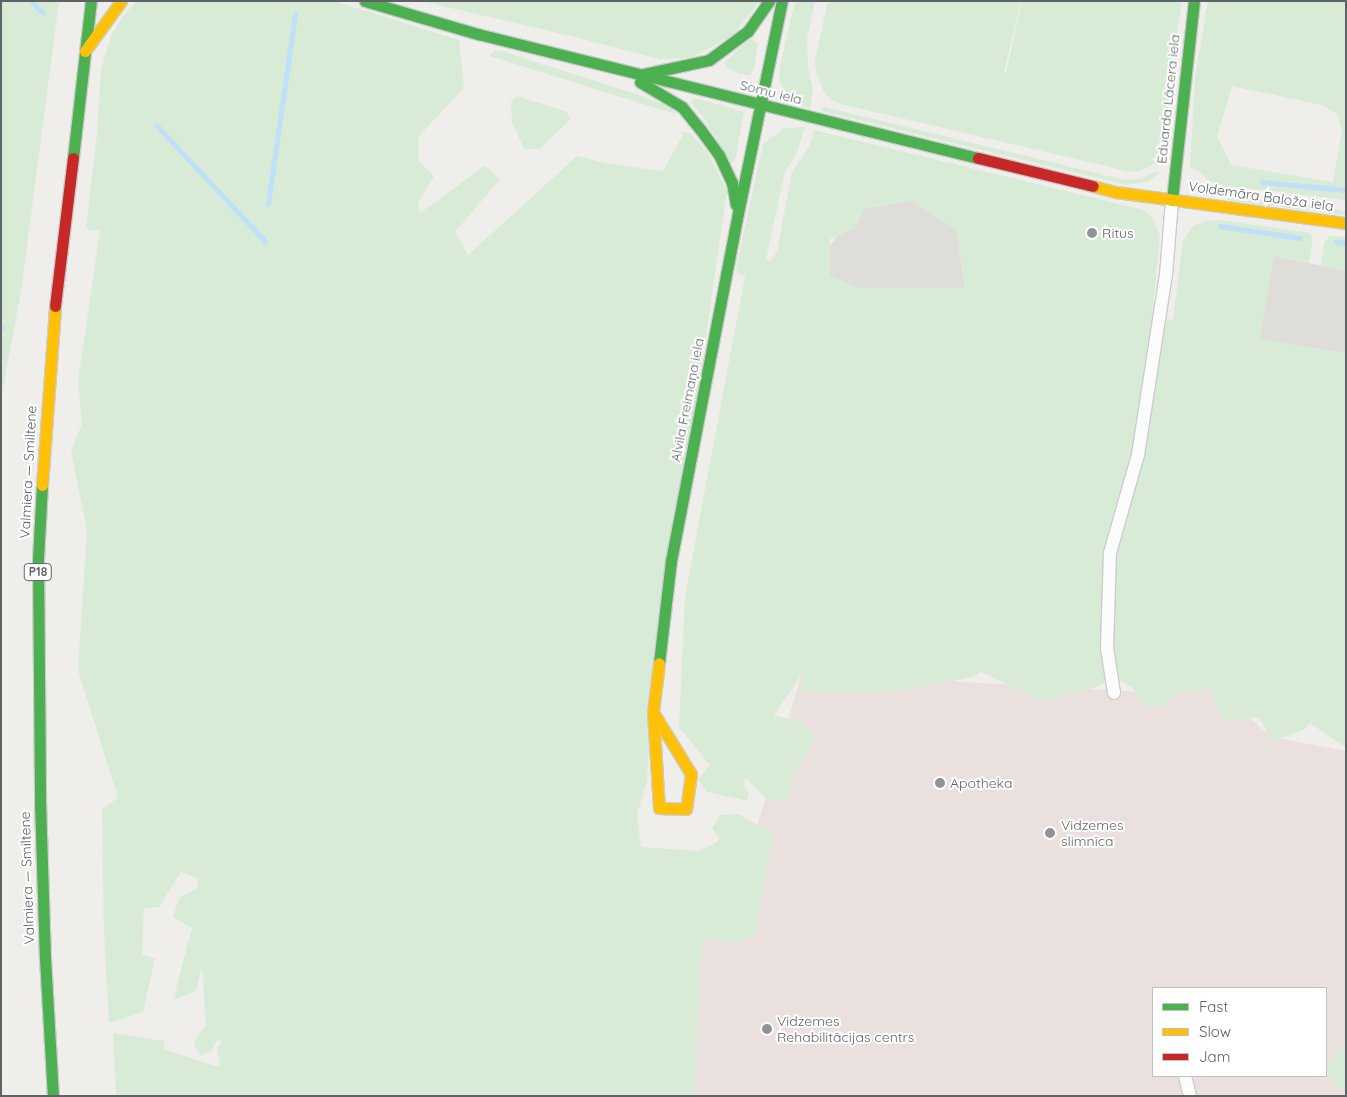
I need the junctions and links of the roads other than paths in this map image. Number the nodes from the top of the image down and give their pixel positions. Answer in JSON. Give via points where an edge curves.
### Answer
{"nodes":[{"id":1,"x":91,"y":1,"type":"edge"},
{"id":2,"x":122,"y":1,"type":"edge"},
{"id":3,"x":365,"y":1,"type":"edge"},
{"id":4,"x":769,"y":1,"type":"edge"},
{"id":5,"x":782,"y":1,"type":"edge"},
{"id":6,"x":1194,"y":1,"type":"edge"},
{"id":7,"x":85,"y":51,"type":"junction"},
{"id":8,"x":587,"y":60,"type":"junction"},
{"id":9,"x":640,"y":75,"type":"junction"},
{"id":10,"x":761,"y":104,"type":"junction"},
{"id":11,"x":1172,"y":200,"type":"junction"},
{"id":12,"x":738,"y":214,"type":"junction"},
{"id":13,"x":1346,"y":223,"type":"edge"},
{"id":14,"x":1114,"y":693,"type":"dead end"},
{"id":15,"x":653,"y":712,"type":"junction"},
{"id":16,"x":1185,"y":1077,"type":"edge"},
{"id":17,"x":53,"y":1096,"type":"edge"},
{"id":18,"x":1190,"y":1096,"type":"edge"}],
"edges":[{"from":1,"to":7,"type":"main road","name":"Valmiera — Smiltene","number":"P18"},
{"from":2,"to":7,"type":"main road"},
{"from":3,"to":8,"type":"main road","name":"Somu iela","via":[[478,34]]},
{"from":4,"to":9,"type":"main road","via":[[748,31],[709,60]]},
{"from":5,"to":10,"type":"main road","name":"Alvila Freimaņa iela"},
{"from":6,"to":11,"type":"main road","name":"Eduarda Lācera iela"},
{"from":7,"to":17,"type":"main road","name":"Valmiera — Smiltene","number":"P18","via":[[53,328],[38,560],[40,801]]},
{"from":8,"to":9,"type":"main road","name":"Somu iela"},
{"from":8,"to":12,"type":"main road","via":[[655,89],[682,107],[719,155],[732,183]]},
{"from":9,"to":10,"type":"main road","name":"Somu iela"},
{"from":10,"to":11,"type":"main road","name":"Somu iela","via":[[1116,192]]},
{"from":10,"to":12,"type":"main road","name":"Alvila Freimaņa iela"},
{"from":11,"to":13,"type":"main road","name":"Voldemāra Baloža iela"},
{"from":11,"to":14,"type":"street","via":[[1166,275],[1138,455],[1110,553],[1107,648]]},
{"from":12,"to":15,"type":"main road","name":"Alvila Freimaņa iela","via":[[671,561]]},
{"from":15,"to":15,"type":"main road","name":"Alvila Freimaņa iela","via":[[659,808],[686,809],[691,774]]},
{"from":16,"to":18,"type":"street"}]}
